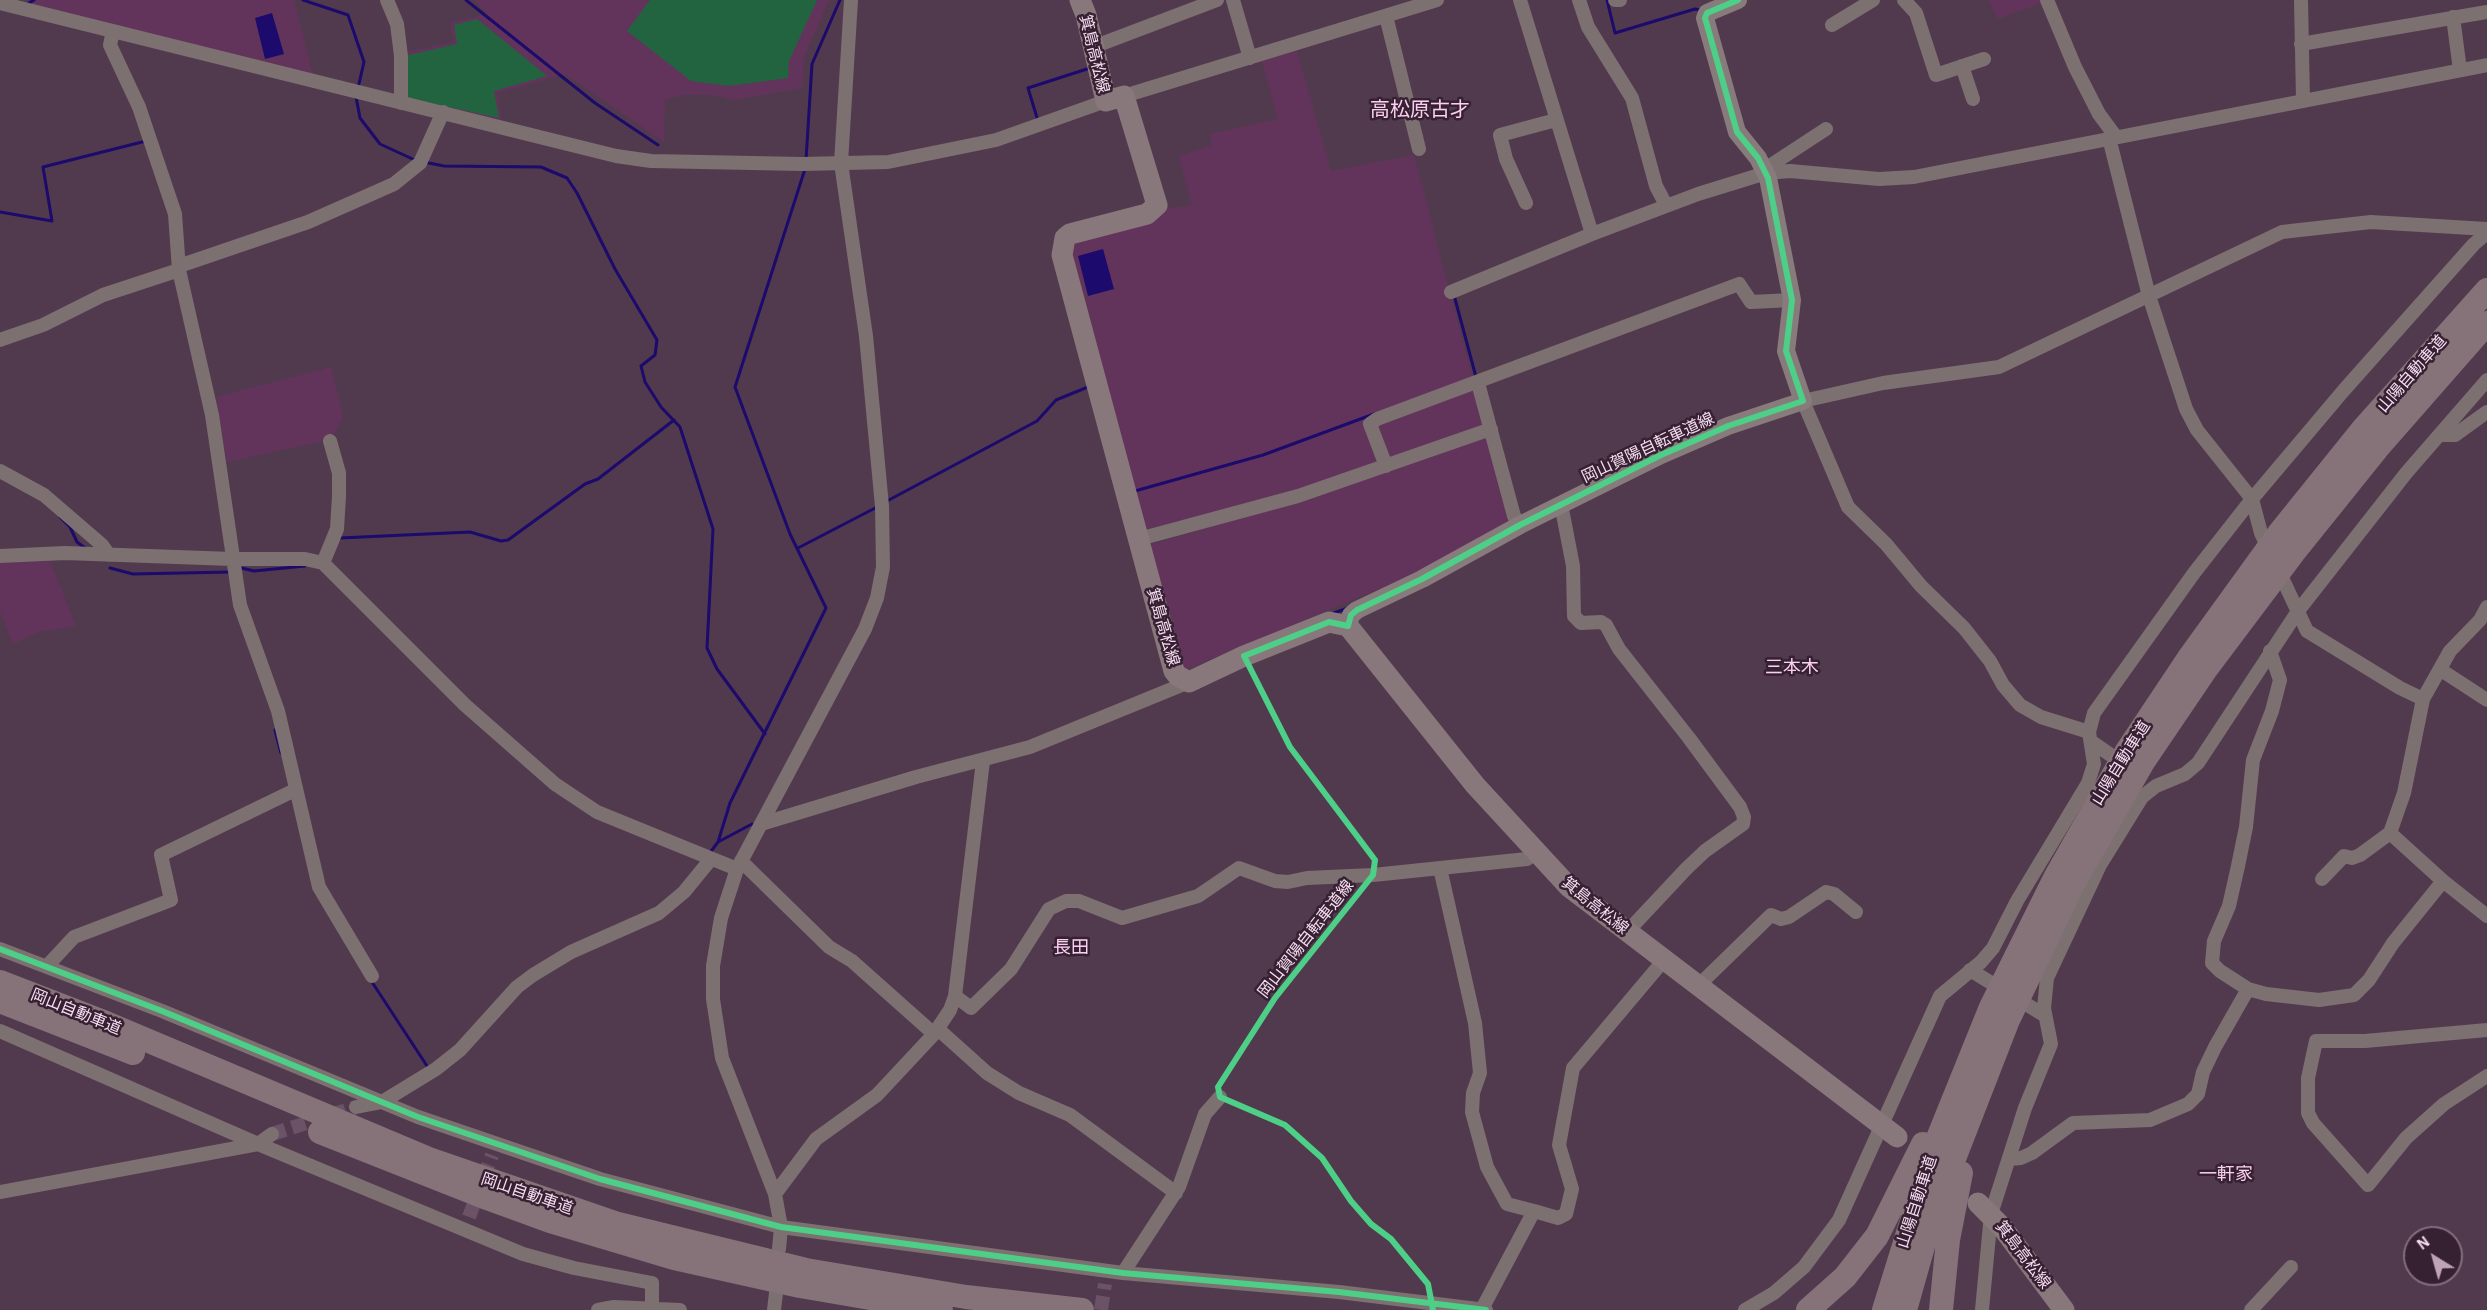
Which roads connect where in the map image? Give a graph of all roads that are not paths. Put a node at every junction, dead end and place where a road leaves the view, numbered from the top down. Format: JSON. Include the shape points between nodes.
{"nodes":[{"id":1,"x":387,"y":0,"type":"edge"},
{"id":2,"x":851,"y":0,"type":"edge"},
{"id":3,"x":1080,"y":0,"type":"edge"},
{"id":4,"x":1218,"y":0,"type":"edge"},
{"id":5,"x":1233,"y":0,"type":"edge"},
{"id":6,"x":1437,"y":0,"type":"edge"},
{"id":7,"x":1520,"y":0,"type":"edge"},
{"id":8,"x":1579,"y":0,"type":"edge"},
{"id":9,"x":1615,"y":0,"type":"edge"},
{"id":10,"x":1620,"y":0,"type":"edge"},
{"id":11,"x":1738,"y":0,"type":"edge"},
{"id":12,"x":1873,"y":0,"type":"edge"},
{"id":13,"x":1904,"y":0,"type":"edge"},
{"id":14,"x":2047,"y":0,"type":"edge"},
{"id":15,"x":2301,"y":0,"type":"edge"},
{"id":16,"x":0,"y":3,"type":"edge"},
{"id":17,"x":2487,"y":12,"type":"edge"},
{"id":18,"x":1386,"y":16,"type":"junction"},
{"id":19,"x":2453,"y":17,"type":"junction"},
{"id":20,"x":1832,"y":25,"type":"dead end"},
{"id":21,"x":113,"y":31,"type":"junction"},
{"id":22,"x":2301,"y":44,"type":"junction"},
{"id":23,"x":1093,"y":47,"type":"junction"},
{"id":24,"x":1250,"y":58,"type":"junction"},
{"id":25,"x":1984,"y":58,"type":"dead end"},
{"id":26,"x":2487,"y":65,"type":"edge"},
{"id":27,"x":1962,"y":66,"type":"junction"},
{"id":28,"x":2460,"y":70,"type":"junction"},
{"id":29,"x":1115,"y":99,"type":"junction"},
{"id":30,"x":1973,"y":99,"type":"dead end"},
{"id":31,"x":2303,"y":99,"type":"junction"},
{"id":32,"x":400,"y":103,"type":"junction"},
{"id":33,"x":443,"y":112,"type":"junction"},
{"id":34,"x":1556,"y":120,"type":"junction"},
{"id":35,"x":1826,"y":129,"type":"dead end"},
{"id":36,"x":2113,"y":138,"type":"junction"},
{"id":37,"x":1419,"y":149,"type":"dead end"},
{"id":38,"x":841,"y":163,"type":"junction"},
{"id":39,"x":1767,"y":170,"type":"junction"},
{"id":40,"x":1526,"y":202,"type":"dead end"},
{"id":41,"x":1665,"y":203,"type":"junction"},
{"id":42,"x":1591,"y":231,"type":"junction"},
{"id":43,"x":2487,"y":231,"type":"edge"},
{"id":44,"x":181,"y":266,"type":"junction"},
{"id":45,"x":2487,"y":290,"type":"edge"},
{"id":46,"x":1453,"y":292,"type":"dead end"},
{"id":47,"x":2148,"y":294,"type":"junction"},
{"id":48,"x":1792,"y":300,"type":"junction"},
{"id":49,"x":2487,"y":323,"type":"edge"},
{"id":50,"x":0,"y":340,"type":"edge"},
{"id":51,"x":2487,"y":381,"type":"edge"},
{"id":52,"x":1478,"y":383,"type":"junction"},
{"id":53,"x":1802,"y":398,"type":"junction"},
{"id":54,"x":2487,"y":411,"type":"edge"},
{"id":55,"x":1491,"y":429,"type":"junction"},
{"id":56,"x":2440,"y":435,"type":"junction"},
{"id":57,"x":330,"y":441,"type":"dead end"},
{"id":58,"x":1386,"y":466,"type":"junction"},
{"id":59,"x":0,"y":471,"type":"edge"},
{"id":60,"x":2252,"y":499,"type":"junction"},
{"id":61,"x":1561,"y":504,"type":"junction"},
{"id":62,"x":1518,"y":522,"type":"junction"},
{"id":63,"x":1139,"y":539,"type":"junction"},
{"id":64,"x":2287,"y":542,"type":"junction"},
{"id":65,"x":109,"y":555,"type":"junction"},
{"id":66,"x":0,"y":556,"type":"edge"},
{"id":67,"x":317,"y":561,"type":"junction"},
{"id":68,"x":233,"y":568,"type":"junction"},
{"id":69,"x":2487,"y":607,"type":"edge"},
{"id":70,"x":2298,"y":611,"type":"junction"},
{"id":71,"x":1348,"y":626,"type":"junction"},
{"id":72,"x":2270,"y":651,"type":"junction"},
{"id":73,"x":2441,"y":670,"type":"junction"},
{"id":74,"x":1183,"y":680,"type":"junction"},
{"id":75,"x":2423,"y":699,"type":"junction"},
{"id":76,"x":2487,"y":700,"type":"edge"},
{"id":77,"x":2090,"y":737,"type":"junction"},
{"id":78,"x":2135,"y":757,"type":"junction"},
{"id":79,"x":983,"y":761,"type":"junction"},
{"id":80,"x":2156,"y":786,"type":"junction"},
{"id":81,"x":292,"y":791,"type":"junction"},
{"id":82,"x":761,"y":824,"type":"junction"},
{"id":83,"x":2390,"y":833,"type":"junction"},
{"id":84,"x":1536,"y":852,"type":"junction"},
{"id":85,"x":708,"y":858,"type":"junction"},
{"id":86,"x":739,"y":865,"type":"junction"},
{"id":87,"x":1440,"y":868,"type":"junction"},
{"id":88,"x":2322,"y":879,"type":"dead end"},
{"id":89,"x":2443,"y":881,"type":"junction"},
{"id":90,"x":1856,"y":912,"type":"dead end"},
{"id":91,"x":2487,"y":916,"type":"edge"},
{"id":92,"x":1627,"y":932,"type":"junction"},
{"id":93,"x":0,"y":949,"type":"edge"},
{"id":94,"x":1664,"y":960,"type":"junction"},
{"id":95,"x":48,"y":965,"type":"junction"},
{"id":96,"x":1970,"y":970,"type":"junction"},
{"id":97,"x":372,"y":976,"type":"dead end"},
{"id":98,"x":0,"y":982,"type":"edge"},
{"id":99,"x":1699,"y":985,"type":"junction"},
{"id":100,"x":2248,"y":989,"type":"junction"},
{"id":101,"x":955,"y":996,"type":"junction"},
{"id":102,"x":0,"y":1001,"type":"edge"},
{"id":103,"x":2044,"y":1015,"type":"junction"},
{"id":104,"x":2004,"y":1017,"type":"junction"},
{"id":105,"x":2487,"y":1030,"type":"edge"},
{"id":106,"x":0,"y":1031,"type":"edge"},
{"id":107,"x":936,"y":1031,"type":"junction"},
{"id":108,"x":2487,"y":1076,"type":"edge"},
{"id":109,"x":1220,"y":1097,"type":"dead end"},
{"id":110,"x":382,"y":1102,"type":"junction"},
{"id":111,"x":356,"y":1107,"type":"tunnel mouth"},
{"id":112,"x":1890,"y":1131,"type":"junction"},
{"id":113,"x":272,"y":1134,"type":"tunnel mouth"},
{"id":114,"x":258,"y":1144,"type":"junction"},
{"id":115,"x":2009,"y":1159,"type":"junction"},
{"id":116,"x":0,"y":1192,"type":"edge"},
{"id":117,"x":1176,"y":1193,"type":"junction"},
{"id":118,"x":775,"y":1194,"type":"junction"},
{"id":119,"x":1985,"y":1209,"type":"junction"},
{"id":120,"x":1534,"y":1211,"type":"junction"},
{"id":121,"x":469,"y":1217,"type":"tunnel mouth"},
{"id":122,"x":781,"y":1227,"type":"junction"},
{"id":123,"x":464,"y":1230,"type":"junction"},
{"id":124,"x":779,"y":1249,"type":"dead end"},
{"id":125,"x":2291,"y":1267,"type":"dead end"},
{"id":126,"x":1123,"y":1273,"type":"junction"},
{"id":127,"x":776,"y":1293,"type":"dead end"},
{"id":128,"x":652,"y":1308,"type":"junction"},
{"id":129,"x":598,"y":1310,"type":"edge"},
{"id":130,"x":680,"y":1310,"type":"edge"},
{"id":131,"x":774,"y":1310,"type":"edge"},
{"id":132,"x":941,"y":1310,"type":"edge"},
{"id":133,"x":1082,"y":1310,"type":"edge"},
{"id":134,"x":1484,"y":1310,"type":"edge"},
{"id":135,"x":1745,"y":1310,"type":"edge"},
{"id":136,"x":1808,"y":1310,"type":"edge"},
{"id":137,"x":1884,"y":1310,"type":"edge"},
{"id":138,"x":1905,"y":1310,"type":"edge"},
{"id":139,"x":1941,"y":1310,"type":"edge"},
{"id":140,"x":1982,"y":1310,"type":"edge"},
{"id":141,"x":2064,"y":1310,"type":"edge"},
{"id":142,"x":2251,"y":1310,"type":"edge"}],
"edges":[{"from":1,"to":32,"type":"street","via":[[397,24]]},
{"from":2,"to":38,"type":"street"},
{"from":3,"to":23,"type":"main road","name":"箕島高松線"},
{"from":4,"to":23,"type":"street"},
{"from":5,"to":24,"type":"street"},
{"from":6,"to":18,"type":"street"},
{"from":7,"to":34,"type":"street"},
{"from":8,"to":41,"type":"street","via":[[1588,27],[1632,98],[1656,186]]},
{"from":9,"to":10,"type":"street"},
{"from":11,"to":39,"type":"main road","via":[[1707,13],[1706,18],[1737,132]]},
{"from":12,"to":20,"type":"street"},
{"from":13,"to":27,"type":"street","via":[[1916,13],[1936,75]]},
{"from":14,"to":36,"type":"street","via":[[2079,75]]},
{"from":15,"to":22,"type":"street"},
{"from":16,"to":21,"type":"street"},
{"from":17,"to":19,"type":"street"},
{"from":18,"to":24,"type":"street"},
{"from":18,"to":37,"type":"street"},
{"from":19,"to":22,"type":"street"},
{"from":19,"to":28,"type":"street"},
{"from":21,"to":32,"type":"street"},
{"from":21,"to":44,"type":"street","via":[[110,45],[151,140],[175,214]]},
{"from":22,"to":31,"type":"street"},
{"from":23,"to":29,"type":"main road","name":"箕島高松線"},
{"from":24,"to":29,"type":"street"},
{"from":25,"to":27,"type":"street"},
{"from":26,"to":28,"type":"street"},
{"from":27,"to":30,"type":"street"},
{"from":28,"to":31,"type":"street"},
{"from":29,"to":38,"type":"street","via":[[996,140],[939,154],[888,162]]},
{"from":29,"to":63,"type":"main road","name":"箕島高松線","via":[[1157,205],[1147,214],[1070,234],[1065,238],[1062,255]]},
{"from":31,"to":36,"type":"street"},
{"from":32,"to":33,"type":"street"},
{"from":33,"to":38,"type":"street","via":[[616,156],[651,161]]},
{"from":33,"to":44,"type":"street","via":[[421,162],[404,178],[308,222]]},
{"from":34,"to":40,"type":"street","via":[[1500,135],[1506,159]]},
{"from":34,"to":42,"type":"street"},
{"from":35,"to":39,"type":"street"},
{"from":36,"to":39,"type":"street","via":[[1914,177],[1879,179]]},
{"from":36,"to":47,"type":"street"},
{"from":38,"to":82,"type":"street","via":[[857,261],[882,505],[883,567],[874,608]]},
{"from":39,"to":41,"type":"street"},
{"from":39,"to":48,"type":"main road"},
{"from":41,"to":42,"type":"street"},
{"from":42,"to":46,"type":"street"},
{"from":43,"to":47,"type":"street","via":[[2371,222],[2283,232]]},
{"from":43,"to":60,"type":"street"},
{"from":44,"to":50,"type":"street"},
{"from":44,"to":68,"type":"street","via":[[216,438]]},
{"from":45,"to":64,"type":"highway","name":"山陽自動車道","via":[[2363,429]]},
{"from":47,"to":53,"type":"street","via":[[1999,367]]},
{"from":47,"to":60,"type":"street","via":[[2186,409]]},
{"from":48,"to":52,"type":"street","via":[[1751,302],[1739,284]]},
{"from":48,"to":53,"type":"main road","via":[[1786,351]]},
{"from":49,"to":64,"type":"highway","name":"山陽自動車道","via":[[2380,445]]},
{"from":51,"to":56,"type":"street"},
{"from":52,"to":55,"type":"street"},
{"from":52,"to":58,"type":"street","via":[[1370,424]]},
{"from":53,"to":61,"type":"main road","name":"岡山賀陽自転車道線","via":[[1694,439]]},
{"from":53,"to":77,"type":"street","via":[[1848,507],[1964,628],[2020,705]]},
{"from":54,"to":56,"type":"street","via":[[2455,435]]},
{"from":55,"to":58,"type":"street"},
{"from":55,"to":62,"type":"street"},
{"from":56,"to":70,"type":"street"},
{"from":57,"to":67,"type":"street","via":[[339,473],[337,529]]},
{"from":58,"to":63,"type":"street","via":[[1298,496]]},
{"from":59,"to":65,"type":"street","via":[[44,495]]},
{"from":60,"to":70,"type":"street","via":[[2261,533]]},
{"from":60,"to":77,"type":"street","via":[[2094,713]]},
{"from":61,"to":62,"type":"main road","name":"岡山賀陽自転車道線"},
{"from":61,"to":92,"type":"street","via":[[1573,566],[1574,616],[1581,623],[1606,625],[1619,649],[1689,738],[1744,817],[1743,824],[1692,863]]},
{"from":62,"to":71,"type":"main road","name":"岡山賀陽自転車道線","via":[[1422,579],[1357,610]]},
{"from":63,"to":74,"type":"main road","name":"箕島高松線"},
{"from":64,"to":78,"type":"highway","name":"山陽自動車道"},
{"from":65,"to":66,"type":"street"},
{"from":65,"to":68,"type":"street"},
{"from":67,"to":68,"type":"street"},
{"from":67,"to":85,"type":"street","via":[[456,697],[555,784],[597,812]]},
{"from":68,"to":81,"type":"street","via":[[240,604],[281,726]]},
{"from":69,"to":73,"type":"street","via":[[2480,620],[2450,651]]},
{"from":70,"to":72,"type":"street"},
{"from":70,"to":75,"type":"street","via":[[2307,631]]},
{"from":71,"to":74,"type":"main road","name":"箕島高松線","via":[[1329,622]]},
{"from":71,"to":84,"type":"main road","name":"箕島高松線","via":[[1475,785]]},
{"from":72,"to":80,"type":"street","via":[[2198,763],[2185,774]]},
{"from":72,"to":100,"type":"street","via":[[2280,680],[2253,760],[2246,827],[2229,906],[2214,941],[2212,963]]},
{"from":73,"to":75,"type":"street"},
{"from":73,"to":76,"type":"street"},
{"from":74,"to":79,"type":"street","via":[[1030,747]]},
{"from":75,"to":83,"type":"street","via":[[2404,793]]},
{"from":77,"to":80,"type":"street"},
{"from":77,"to":96,"type":"street","via":[[2094,764],[2084,791],[1993,948]]},
{"from":78,"to":104,"type":"highway","name":"山陽自動車道","via":[[2089,855]]},
{"from":78,"to":104,"type":"highway","name":"山陽自動車道","via":[[2055,878]]},
{"from":79,"to":82,"type":"street"},
{"from":79,"to":101,"type":"street"},
{"from":80,"to":103,"type":"street","via":[[2137,804],[2079,904],[2047,978]]},
{"from":81,"to":95,"type":"street","via":[[161,855],[171,900],[74,937]]},
{"from":81,"to":97,"type":"street","via":[[321,891]]},
{"from":82,"to":86,"type":"street"},
{"from":83,"to":88,"type":"street","via":[[2360,855],[2344,856]]},
{"from":83,"to":89,"type":"street"},
{"from":84,"to":87,"type":"street","via":[[1527,859]]},
{"from":84,"to":92,"type":"main road","name":"箕島高松線","via":[[1569,887]]},
{"from":85,"to":86,"type":"street"},
{"from":85,"to":110,"type":"street","via":[[684,892],[659,913],[571,951],[533,975],[450,1059]]},
{"from":86,"to":107,"type":"street","via":[[829,947],[852,961]]},
{"from":86,"to":118,"type":"street","via":[[715,945],[714,1009],[728,1077]]},
{"from":87,"to":101,"type":"street","via":[[1288,882],[1239,868],[1198,896],[1122,918],[1079,901],[1066,900],[1049,909],[1011,969],[971,1008]]},
{"from":87,"to":120,"type":"street","via":[[1475,1023],[1480,1073],[1472,1112],[1487,1167],[1507,1204]]},
{"from":89,"to":91,"type":"street"},
{"from":89,"to":100,"type":"street","via":[[2354,995],[2297,999]]},
{"from":90,"to":99,"type":"street","via":[[1826,892],[1785,918],[1771,915]]},
{"from":92,"to":94,"type":"main road","name":"箕島高松線"},
{"from":93,"to":95,"type":"street"},
{"from":94,"to":99,"type":"main road","name":"箕島高松線"},
{"from":94,"to":120,"type":"street","via":[[1573,1068],[1559,1145],[1572,1189],[1566,1214],[1558,1218]]},
{"from":95,"to":110,"type":"street"},
{"from":96,"to":103,"type":"street"},
{"from":96,"to":112,"type":"street","via":[[1940,996]]},
{"from":98,"to":133,"type":"highway","name":"岡山自動車道","via":[[429,1159],[618,1224],[806,1270],[966,1297]]},
{"from":99,"to":112,"type":"main road","name":"箕島高松線"},
{"from":100,"to":115,"type":"street","via":[[2203,1072],[2198,1094],[2188,1104],[2157,1119],[2073,1123],[2032,1153]]},
{"from":101,"to":107,"type":"street"},
{"from":102,"to":132,"type":"highway","name":"岡山自動車道","via":[[425,1175],[550,1221],[737,1273]]},
{"from":103,"to":115,"type":"street","via":[[2051,1044]]},
{"from":104,"to":136,"type":"highway","via":[[1877,1236],[1845,1277]]},
{"from":104,"to":137,"type":"highway","name":"山陽自動車道","via":[[1936,1143]]},
{"from":104,"to":138,"type":"highway","name":"山陽自動車道","via":[[1935,1208]]},
{"from":104,"to":139,"type":"highway","via":[[1959,1181]]},
{"from":105,"to":108,"type":"street","via":[[2365,1041],[2316,1041],[2308,1078],[2308,1113],[2368,1185],[2406,1138],[2444,1104]]},
{"from":106,"to":114,"type":"street"},
{"from":107,"to":117,"type":"street","via":[[987,1073],[1019,1093],[1070,1115]]},
{"from":107,"to":118,"type":"street","via":[[869,1102],[816,1139]]},
{"from":109,"to":117,"type":"street","via":[[1205,1114]]},
{"from":110,"to":111,"type":"street"},
{"from":110,"to":122,"type":"street","via":[[494,1149]]},
{"from":112,"to":135,"type":"street","via":[[1817,1253],[1790,1280]]},
{"from":113,"to":114,"type":"street"},
{"from":114,"to":116,"type":"street"},
{"from":114,"to":123,"type":"street"},
{"from":115,"to":119,"type":"street"},
{"from":117,"to":126,"type":"street"},
{"from":118,"to":122,"type":"street"},
{"from":119,"to":140,"type":"street"},
{"from":119,"to":141,"type":"main road","name":"箕島高松線"},
{"from":120,"to":134,"type":"street"},
{"from":121,"to":123,"type":"street"},
{"from":122,"to":124,"type":"street"},
{"from":122,"to":126,"type":"street","via":[[1106,1278]]},
{"from":123,"to":128,"type":"street","via":[[522,1254],[652,1282]]},
{"from":125,"to":142,"type":"street"},
{"from":126,"to":134,"type":"street","via":[[1339,1292]]},
{"from":127,"to":131,"type":"street"},
{"from":128,"to":129,"type":"street"},
{"from":128,"to":130,"type":"street"}]}
